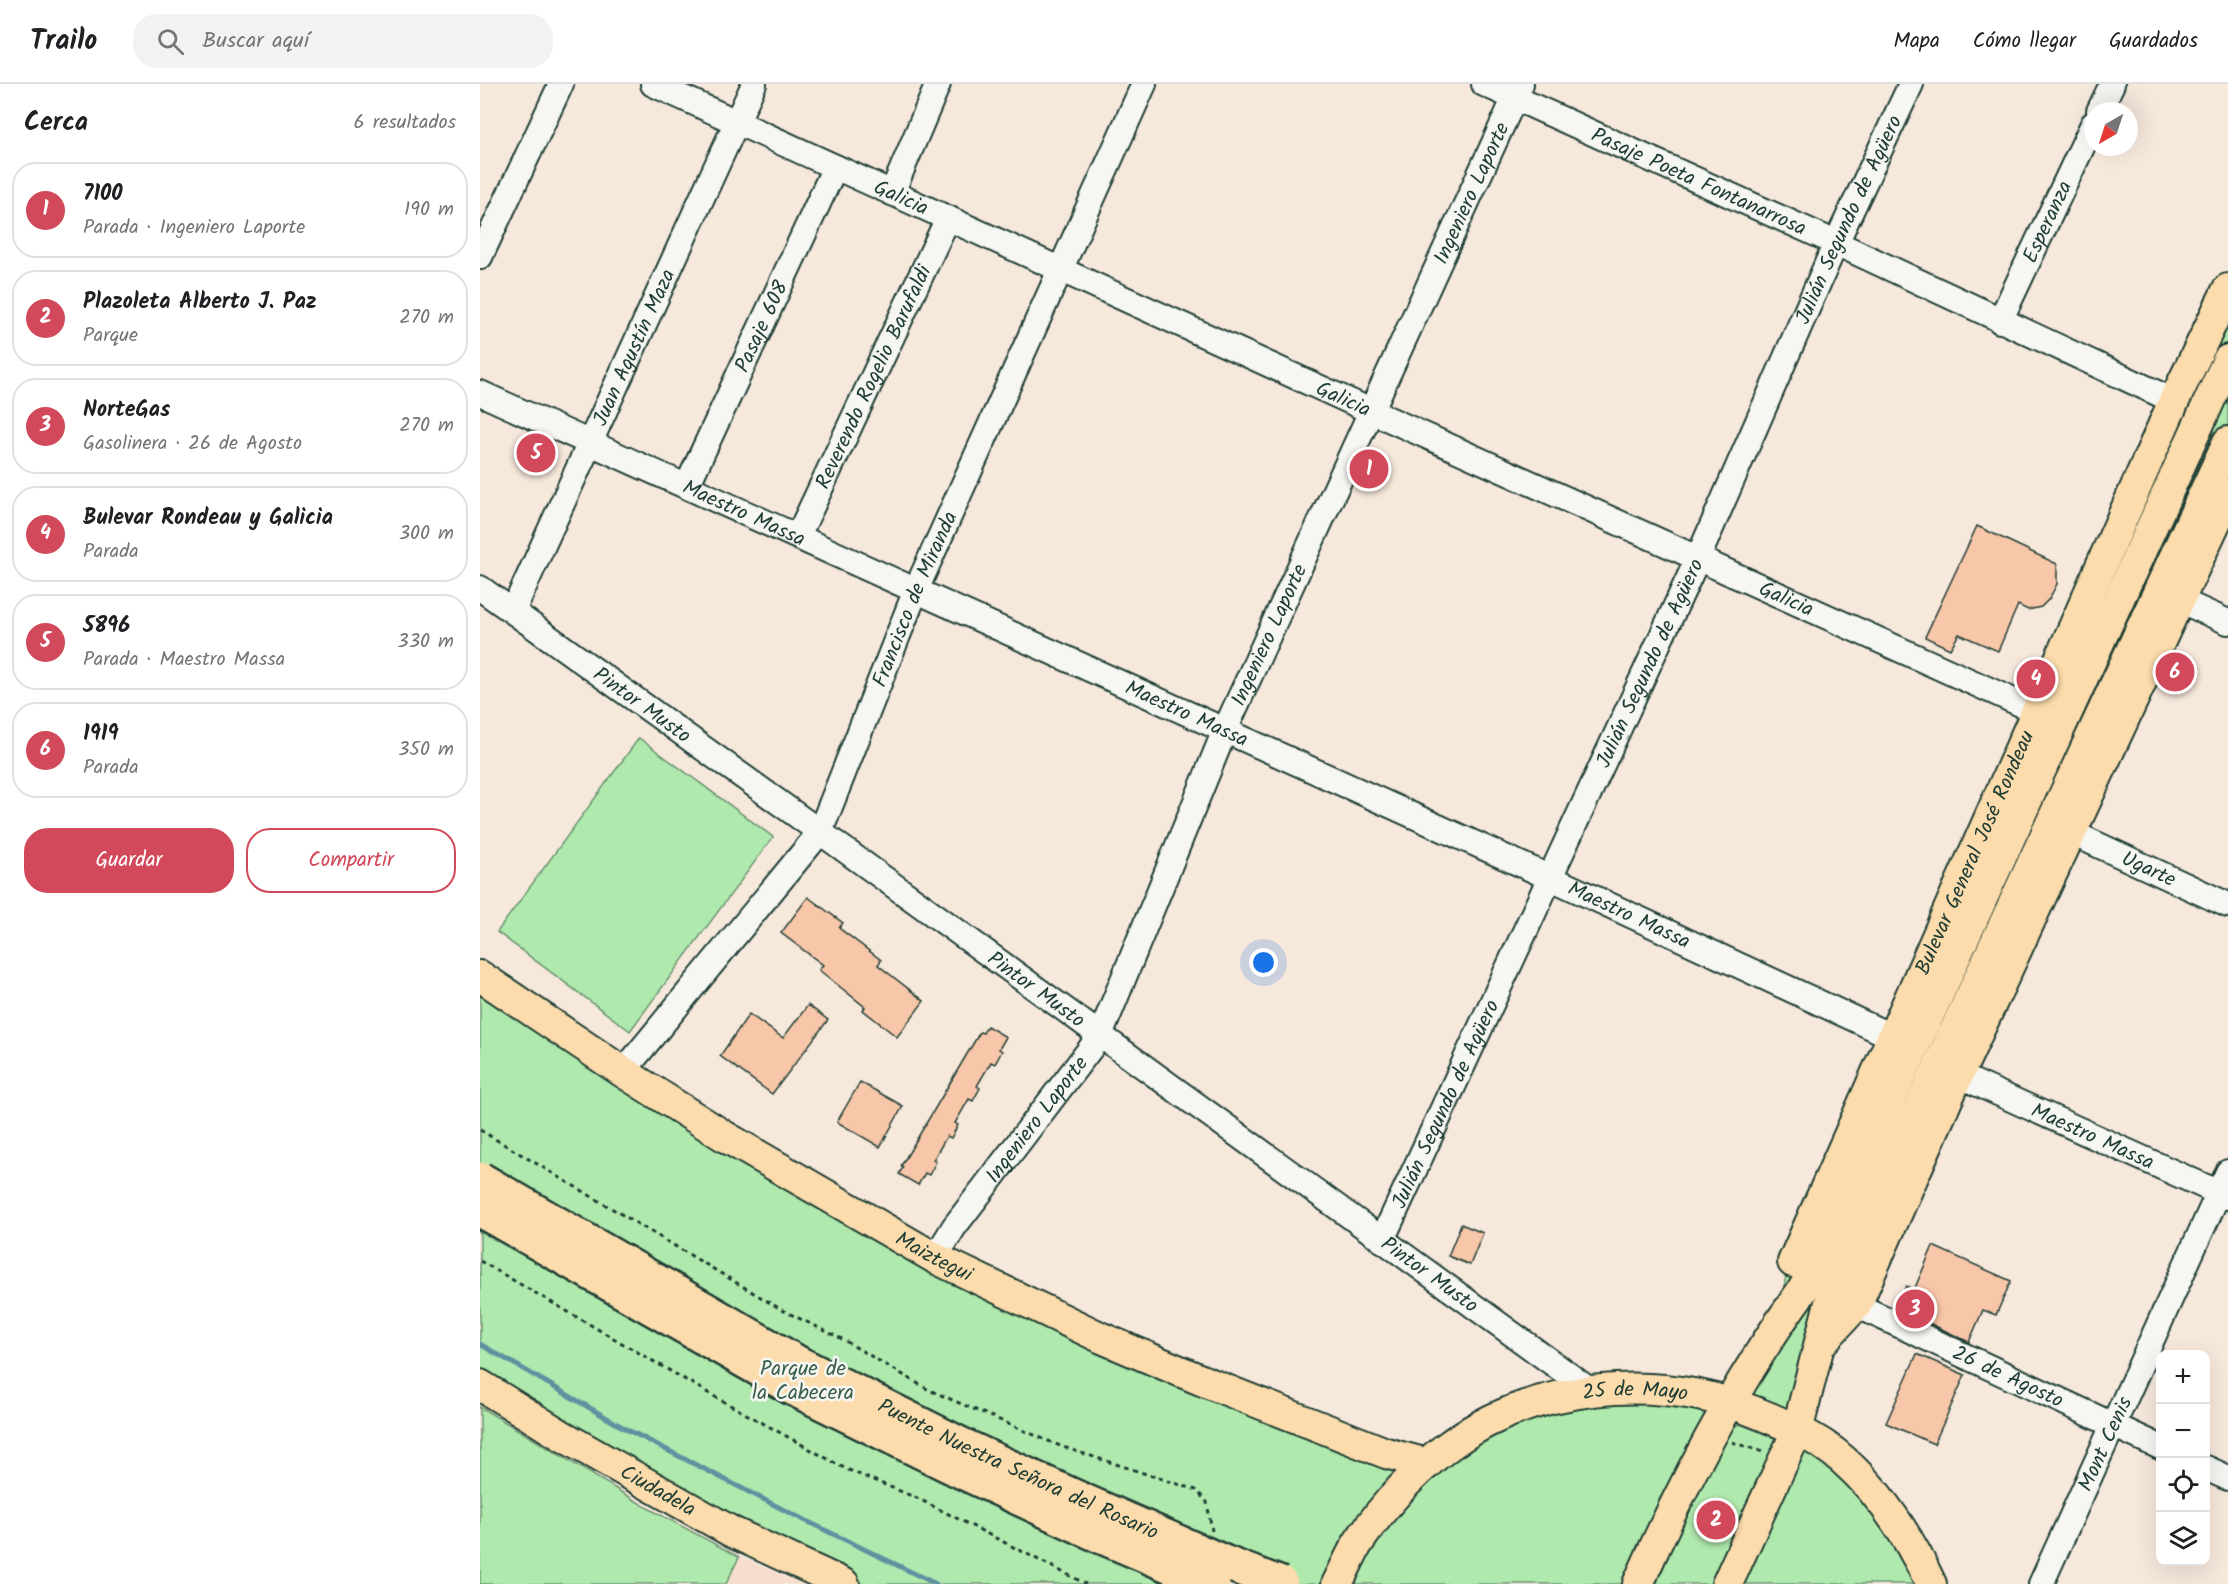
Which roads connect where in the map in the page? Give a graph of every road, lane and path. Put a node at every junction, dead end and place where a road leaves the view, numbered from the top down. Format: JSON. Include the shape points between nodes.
{"nodes":[{"id":1,"x":561,"y":84,"type":"edge"},
{"id":2,"x":653,"y":84,"type":"edge"},
{"id":3,"x":754,"y":84,"type":"edge"},
{"id":4,"x":938,"y":84,"type":"edge"},
{"id":5,"x":1144,"y":84,"type":"edge"},
{"id":6,"x":1484,"y":84,"type":"edge"},
{"id":7,"x":1911,"y":84,"type":"edge"},
{"id":8,"x":2112,"y":84,"type":"edge"},
{"id":9,"x":1517,"y":91,"type":"edge"},
{"id":10,"x":2103,"y":102,"type":"edge"},
{"id":11,"x":737,"y":122,"type":"junction"},
{"id":12,"x":2084,"y":143,"type":"edge"},
{"id":13,"x":835,"y":167,"type":"junction"},
{"id":14,"x":892,"y":192,"type":"junction"},
{"id":15,"x":948,"y":218,"type":"junction"},
{"id":16,"x":1836,"y":243,"type":"junction"},
{"id":17,"x":480,"y":257,"type":"edge"},
{"id":18,"x":1060,"y":270,"type":"junction"},
{"id":19,"x":2228,"y":289,"type":"edge"},
{"id":20,"x":2000,"y":321,"type":"junction"},
{"id":21,"x":2228,"y":360,"type":"edge"},
{"id":22,"x":480,"y":393,"type":"edge"},
{"id":23,"x":2174,"y":401,"type":"junction"},
{"id":24,"x":1371,"y":411,"type":"junction"},
{"id":25,"x":590,"y":442,"type":"junction"},
{"id":26,"x":2224,"y":453,"type":"edge"},
{"id":27,"x":687,"y":486,"type":"junction"},
{"id":28,"x":2228,"y":495,"type":"edge"},
{"id":29,"x":798,"y":536,"type":"junction"},
{"id":30,"x":1698,"y":558,"type":"junction"},
{"id":31,"x":480,"y":588,"type":"edge"},
{"id":32,"x":916,"y":590,"type":"junction"},
{"id":33,"x":2179,"y":600,"type":"junction"},
{"id":34,"x":513,"y":611,"type":"junction"},
{"id":35,"x":2228,"y":622,"type":"edge"},
{"id":36,"x":2036,"y":711,"type":"junction"},
{"id":37,"x":1225,"y":730,"type":"junction"},
{"id":38,"x":820,"y":832,"type":"junction"},
{"id":39,"x":2070,"y":832,"type":"junction"},
{"id":40,"x":1551,"y":878,"type":"junction"},
{"id":41,"x":2228,"y":905,"type":"edge"},
{"id":42,"x":480,"y":976,"type":"edge"},
{"id":43,"x":1100,"y":1036,"type":"junction"},
{"id":44,"x":1893,"y":1037,"type":"junction"},
{"id":45,"x":623,"y":1072,"type":"junction"},
{"id":46,"x":1958,"y":1075,"type":"junction"},
{"id":47,"x":480,"y":1130,"type":"edge"},
{"id":48,"x":480,"y":1179,"type":"edge"},
{"id":49,"x":2225,"y":1187,"type":"edge"},
{"id":50,"x":480,"y":1210,"type":"edge"},
{"id":51,"x":1382,"y":1240,"type":"junction"},
{"id":52,"x":935,"y":1258,"type":"junction"},
{"id":53,"x":480,"y":1261,"type":"edge"},
{"id":54,"x":1856,"y":1305,"type":"junction"},
{"id":55,"x":1781,"y":1320,"type":"junction"},
{"id":56,"x":1820,"y":1345,"type":"junction"},
{"id":57,"x":480,"y":1385,"type":"edge"},
{"id":58,"x":1591,"y":1391,"type":"junction"},
{"id":59,"x":1729,"y":1401,"type":"junction"},
{"id":60,"x":2113,"y":1425,"type":"junction"},
{"id":61,"x":1797,"y":1431,"type":"junction"},
{"id":62,"x":1732,"y":1442,"type":"dead end"},
{"id":63,"x":2156,"y":1445,"type":"edge"},
{"id":64,"x":1765,"y":1453,"type":"dead end"},
{"id":65,"x":1426,"y":1464,"type":"junction"},
{"id":66,"x":2210,"y":1470,"type":"edge"},
{"id":67,"x":2228,"y":1478,"type":"edge"},
{"id":68,"x":1212,"y":1533,"type":"dead end"},
{"id":69,"x":844,"y":1584,"type":"edge"},
{"id":70,"x":1086,"y":1584,"type":"edge"},
{"id":71,"x":1213,"y":1584,"type":"edge"},
{"id":72,"x":1281,"y":1584,"type":"edge"},
{"id":73,"x":1338,"y":1584,"type":"edge"},
{"id":74,"x":1638,"y":1584,"type":"edge"},
{"id":75,"x":1727,"y":1584,"type":"edge"},
{"id":76,"x":1931,"y":1584,"type":"edge"},
{"id":77,"x":2041,"y":1584,"type":"edge"}],
"edges":[{"from":1,"to":17,"type":"street"},
{"from":2,"to":11,"type":"street","name":"Galicia"},
{"from":3,"to":11,"type":"street","name":"Juan Agustín Maza"},
{"from":4,"to":14,"type":"street"},
{"from":5,"to":18,"type":"street","name":"Francisco de Miranda"},
{"from":6,"to":9,"type":"street","name":"Pasaje Poeta Fontanarrosa"},
{"from":7,"to":16,"type":"street","name":"Julián Segundo de Agüero"},
{"from":8,"to":10,"type":"street"},
{"from":9,"to":16,"type":"street","name":"Pasaje Poeta Fontanarrosa"},
{"from":9,"to":24,"type":"street","name":"Ingeniero Laporte"},
{"from":11,"to":13,"type":"street","name":"Galicia"},
{"from":11,"to":25,"type":"street","name":"Juan Agustín Maza"},
{"from":12,"to":20,"type":"street","name":"Esperanza"},
{"from":13,"to":14,"type":"street","name":"Galicia"},
{"from":13,"to":27,"type":"street","name":"Pasaje 608"},
{"from":14,"to":15,"type":"street","name":"Galicia"},
{"from":15,"to":18,"type":"street","name":"Galicia"},
{"from":15,"to":29,"type":"street","name":"Reverendo Rogelio Barufaldi"},
{"from":16,"to":20,"type":"street","name":"Pasaje Poeta Fontanarrosa"},
{"from":16,"to":30,"type":"street","name":"Julián Segundo de Agüero"},
{"from":18,"to":24,"type":"street","name":"Galicia"},
{"from":18,"to":32,"type":"street","name":"Francisco de Miranda"},
{"from":19,"to":23,"type":"main road","name":"Bulevar General José Rondeau"},
{"from":20,"to":23,"type":"street","name":"Pasaje Poeta Fontanarrosa"},
{"from":21,"to":55,"type":"main road","name":"Bulevar General José Rondeau","via":[[1804,1288]]},
{"from":22,"to":25,"type":"street","name":"Maestro Massa"},
{"from":23,"to":36,"type":"main road","name":"Bulevar General José Rondeau"},
{"from":24,"to":30,"type":"street","name":"Galicia"},
{"from":24,"to":37,"type":"street","name":"Ingeniero Laporte"},
{"from":25,"to":27,"type":"street","name":"Maestro Massa"},
{"from":25,"to":34,"type":"street","name":"Juan Agustín Maza"},
{"from":26,"to":56,"type":"main road","via":[[1832,1295]]},
{"from":27,"to":29,"type":"street","name":"Maestro Massa"},
{"from":28,"to":33,"type":"main road"},
{"from":29,"to":32,"type":"street","name":"Maestro Massa"},
{"from":30,"to":36,"type":"street","name":"Galicia"},
{"from":30,"to":40,"type":"street","name":"Julián Segundo de Agüero"},
{"from":31,"to":34,"type":"street","name":"Pintor Musto"},
{"from":32,"to":37,"type":"street","name":"Maestro Massa"},
{"from":32,"to":38,"type":"street","name":"Francisco de Miranda"},
{"from":33,"to":35,"type":"street"},
{"from":33,"to":39,"type":"main road"},
{"from":34,"to":38,"type":"street","name":"Pintor Musto"},
{"from":36,"to":44,"type":"main road","name":"Bulevar General José Rondeau"},
{"from":37,"to":40,"type":"street","name":"Maestro Massa"},
{"from":37,"to":43,"type":"street","name":"Ingeniero Laporte"},
{"from":38,"to":43,"type":"street","name":"Pintor Musto"},
{"from":38,"to":45,"type":"street","name":"Francisco de Miranda"},
{"from":39,"to":41,"type":"street","name":"Ugarte"},
{"from":39,"to":46,"type":"main road"},
{"from":40,"to":44,"type":"street","name":"Maestro Massa"},
{"from":40,"to":51,"type":"street","name":"Julián Segundo de Agüero"},
{"from":42,"to":45,"type":"main road","name":"Maiztegui"},
{"from":43,"to":51,"type":"street","name":"Pintor Musto"},
{"from":43,"to":52,"type":"street","name":"Ingeniero Laporte","via":[[954,1227]]},
{"from":44,"to":55,"type":"main road","name":"Bulevar General José Rondeau","via":[[1785,1280]]},
{"from":45,"to":52,"type":"main road","name":"Maiztegui","via":[[724,1136]]},
{"from":46,"to":49,"type":"street","name":"Maestro Massa"},
{"from":46,"to":54,"type":"main road"},
{"from":47,"to":68,"type":"path","via":[[784,1311],[929,1389],[1060,1446],[1196,1490],[1207,1502]]},
{"from":48,"to":72,"type":"highway","name":"Puente Nuestra Señora del Rosario","bridge":true,"via":[[819,1373],[1082,1500]]},
{"from":49,"to":60,"type":"street","name":"Mont Cenis"},
{"from":50,"to":71,"type":"highway","name":"Puente Nuestra Señora del Rosario","bridge":true,"via":[[792,1388],[996,1488]]},
{"from":51,"to":58,"type":"street","name":"Pintor Musto"},
{"from":52,"to":65,"type":"main road","name":"Maiztegui","via":[[1102,1338],[1201,1380],[1386,1453]]},
{"from":53,"to":70,"type":"path","via":[[846,1469],[917,1498]]},
{"from":54,"to":56,"type":"main road"},
{"from":54,"to":60,"type":"street","name":"26 de Agosto"},
{"from":55,"to":59,"type":"main road","name":"Bulevar General José Rondeau"},
{"from":56,"to":61,"type":"main road"},
{"from":57,"to":69,"type":"main road","name":"Ciudadela","via":[[732,1532]]},
{"from":58,"to":59,"type":"main road","name":"25 de Mayo","via":[[1639,1388]]},
{"from":58,"to":65,"type":"main road","name":"25 de Mayo","via":[[1546,1400],[1495,1419]]},
{"from":59,"to":61,"type":"main road","name":"25 de Mayo"},
{"from":59,"to":74,"type":"main road","name":"Bulevar General José Rondeau"},
{"from":60,"to":63,"type":"street","name":"26 de Agosto"},
{"from":60,"to":77,"type":"street","name":"Mont Cenis"},
{"from":61,"to":75,"type":"main road"},
{"from":61,"to":76,"type":"main road","name":"25 de Mayo","via":[[1843,1459],[1880,1497],[1914,1549]]},
{"from":62,"to":64,"type":"path"},
{"from":65,"to":73,"type":"main road","name":"25 de Mayo","via":[[1381,1511],[1359,1542]]},
{"from":66,"to":67,"type":"street"}]}
